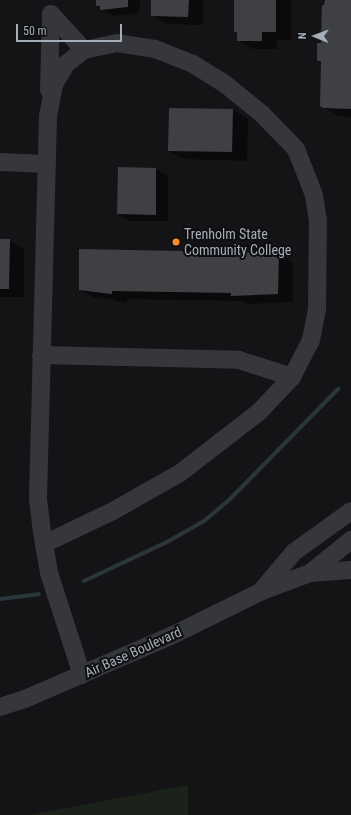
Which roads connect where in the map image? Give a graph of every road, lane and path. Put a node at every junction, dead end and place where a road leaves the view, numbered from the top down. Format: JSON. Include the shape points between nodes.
{"nodes":[{"id":1,"x":84,"y":50,"type":"junction"},
{"id":2,"x":48,"y":116,"type":"junction"},
{"id":3,"x":0,"y":162,"type":"edge"},
{"id":4,"x":47,"y":164,"type":"junction"},
{"id":5,"x":41,"y":355,"type":"junction"},
{"id":6,"x":292,"y":377,"type":"junction"},
{"id":7,"x":351,"y":511,"type":"edge"},
{"id":8,"x":351,"y":540,"type":"edge"},
{"id":9,"x":44,"y":544,"type":"junction"},
{"id":10,"x":351,"y":570,"type":"edge"},
{"id":11,"x":310,"y":573,"type":"junction"},
{"id":12,"x":262,"y":591,"type":"junction"},
{"id":13,"x":82,"y":675,"type":"junction"},
{"id":14,"x":0,"y":707,"type":"edge"}],
"edges":[{"from":1,"to":2,"type":"street","via":[[66,64],[54,85]]},
{"from":1,"to":2,"type":"street","via":[[51,14]]},
{"from":1,"to":6,"type":"street","via":[[117,43],[155,49],[193,64],[225,84],[262,114],[296,149],[314,195],[318,221],[317,310],[311,340]]},
{"from":2,"to":4,"type":"street"},
{"from":3,"to":4,"type":"street"},
{"from":4,"to":5,"type":"street"},
{"from":5,"to":6,"type":"street","via":[[239,360]]},
{"from":5,"to":9,"type":"street","via":[[38,499]]},
{"from":6,"to":9,"type":"street","via":[[259,412],[180,473],[113,511]]},
{"from":7,"to":12,"type":"street","name":"Air Base Boulevard","via":[[294,552]]},
{"from":8,"to":11,"type":"street","name":"Air Base Boulevard"},
{"from":9,"to":13,"type":"street","via":[[49,573]]},
{"from":10,"to":11,"type":"street"},
{"from":11,"to":12,"type":"street","name":"Air Base Boulevard"},
{"from":12,"to":13,"type":"street","name":"Air Base Boulevard","via":[[173,635]]},
{"from":13,"to":14,"type":"street","name":"Air Base Boulevard"}]}
